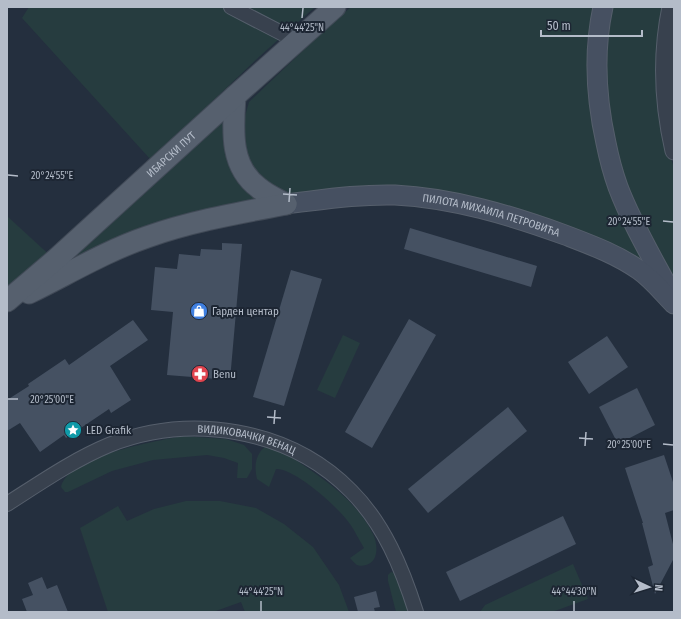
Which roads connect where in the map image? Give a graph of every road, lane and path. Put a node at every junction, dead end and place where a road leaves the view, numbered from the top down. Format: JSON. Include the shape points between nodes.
{"nodes":[{"id":1,"x":231,"y":7,"type":"edge"},
{"id":2,"x":335,"y":7,"type":"edge"},
{"id":3,"x":603,"y":7,"type":"edge"},
{"id":4,"x":671,"y":7,"type":"edge"},
{"id":5,"x":297,"y":41,"type":"junction"},
{"id":6,"x":235,"y":96,"type":"junction"},
{"id":7,"x":674,"y":151,"type":"edge"},
{"id":8,"x":286,"y":204,"type":"junction"},
{"id":9,"x":674,"y":298,"type":"edge"},
{"id":10,"x":7,"y":302,"type":"edge"},
{"id":11,"x":674,"y":304,"type":"edge"},
{"id":12,"x":7,"y":504,"type":"edge"},
{"id":13,"x":416,"y":612,"type":"edge"}],
"edges":[{"from":1,"to":5,"type":"street"},
{"from":2,"to":5,"type":"main road","name":"ИБАРСКИ ПУТ"},
{"from":3,"to":9,"type":"main road","via":[[597,52],[597,88],[600,118],[610,163],[635,226]]},
{"from":4,"to":7,"type":"street","via":[[664,63],[665,97]]},
{"from":5,"to":6,"type":"main road","name":"ИБАРСКИ ПУТ"},
{"from":6,"to":8,"type":"main road","via":[[234,140],[242,168],[258,188]]},
{"from":6,"to":10,"type":"main road","name":"ИБАРСКИ ПУТ"},
{"from":8,"to":10,"type":"main road","via":[[179,226],[146,237]]},
{"from":8,"to":11,"type":"main road","name":"ПИЛОТА МИХАИЛА ПЕТРОВИЋА","via":[[392,195],[422,197],[480,208],[603,249],[641,272]]},
{"from":12,"to":13,"type":"street","name":"ВИДИКОВАЧКИ ВЕНАЦ","via":[[87,456],[134,437],[182,429],[221,430],[253,435],[292,449],[322,467],[352,492],[383,534],[396,557]]}]}
